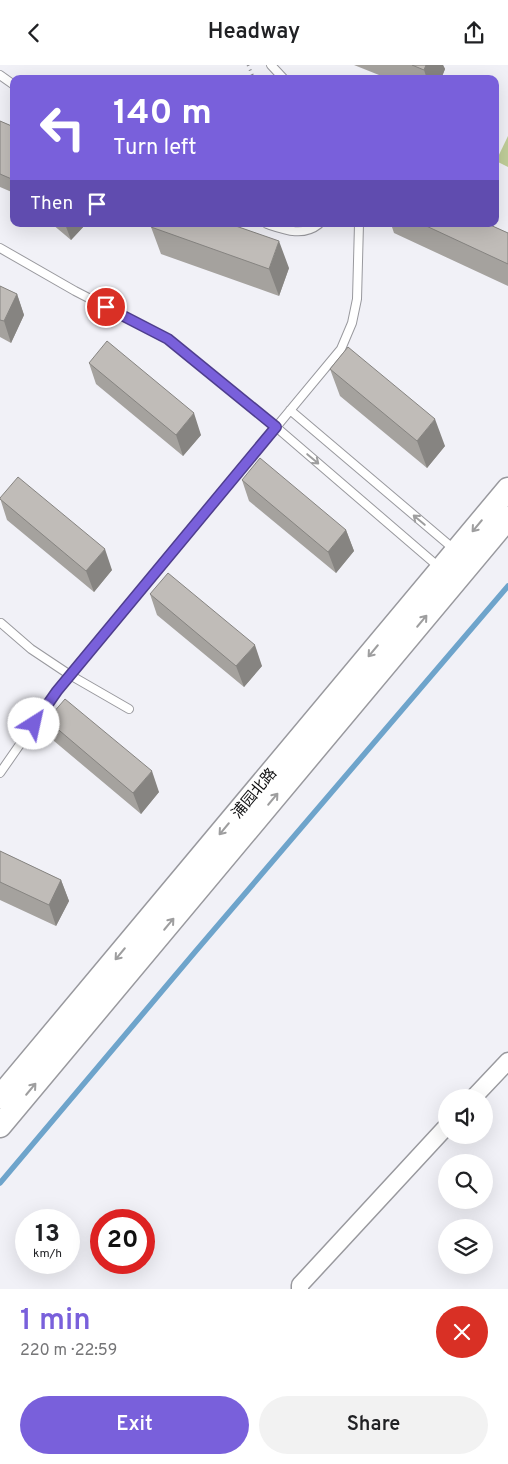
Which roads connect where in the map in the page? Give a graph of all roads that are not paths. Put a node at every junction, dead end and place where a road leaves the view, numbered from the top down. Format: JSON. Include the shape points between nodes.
{"nodes":[{"id":1,"x":271,"y":65,"type":"edge"},
{"id":2,"x":280,"y":75,"type":"edge"},
{"id":3,"x":279,"y":227,"type":"edge"},
{"id":4,"x":315,"y":227,"type":"edge"},
{"id":5,"x":359,"y":227,"type":"edge"},
{"id":6,"x":0,"y":248,"type":"edge"},
{"id":7,"x":290,"y":410,"type":"junction"},
{"id":8,"x":276,"y":427,"type":"junction"},
{"id":9,"x":508,"y":489,"type":"edge"},
{"id":10,"x":508,"y":518,"type":"edge"},
{"id":11,"x":456,"y":551,"type":"junction"},
{"id":12,"x":441,"y":569,"type":"junction"},
{"id":13,"x":1,"y":623,"type":"edge"},
{"id":14,"x":70,"y":675,"type":"junction"},
{"id":15,"x":129,"y":709,"type":"dead end"},
{"id":16,"x":0,"y":773,"type":"edge"},
{"id":17,"x":508,"y":1061,"type":"edge"},
{"id":18,"x":482,"y":1089,"type":"edge"},
{"id":19,"x":0,"y":1095,"type":"edge"},
{"id":20,"x":0,"y":1126,"type":"edge"},
{"id":21,"x":438,"y":1136,"type":"edge"},
{"id":22,"x":300,"y":1289,"type":"edge"}],
"edges":[{"from":1,"to":2,"type":"lane"},
{"from":3,"to":4,"type":"lane","via":[[297,232]]},
{"from":5,"to":7,"type":"lane","via":[[357,299],[352,323],[341,349]]},
{"from":6,"to":8,"type":"lane","via":[[168,339]]},
{"from":7,"to":8,"type":"lane"},
{"from":11,"to":7,"type":"lane","one_way":true},
{"from":8,"to":12,"type":"lane","one_way":true},
{"from":8,"to":14,"type":"lane"},
{"from":9,"to":11,"type":"street","name":"浦园北路","one_way":true},
{"from":20,"to":10,"type":"street","name":"浦园北路","one_way":true},
{"from":11,"to":12,"type":"street","name":"浦园北路"},
{"from":12,"to":19,"type":"street","name":"浦园北路","one_way":true},
{"from":13,"to":14,"type":"lane","via":[[31,649]]},
{"from":14,"to":15,"type":"lane"},
{"from":14,"to":16,"type":"lane"},
{"from":17,"to":18,"type":"street"},
{"from":21,"to":22,"type":"street","via":[[300,1285]]}]}
